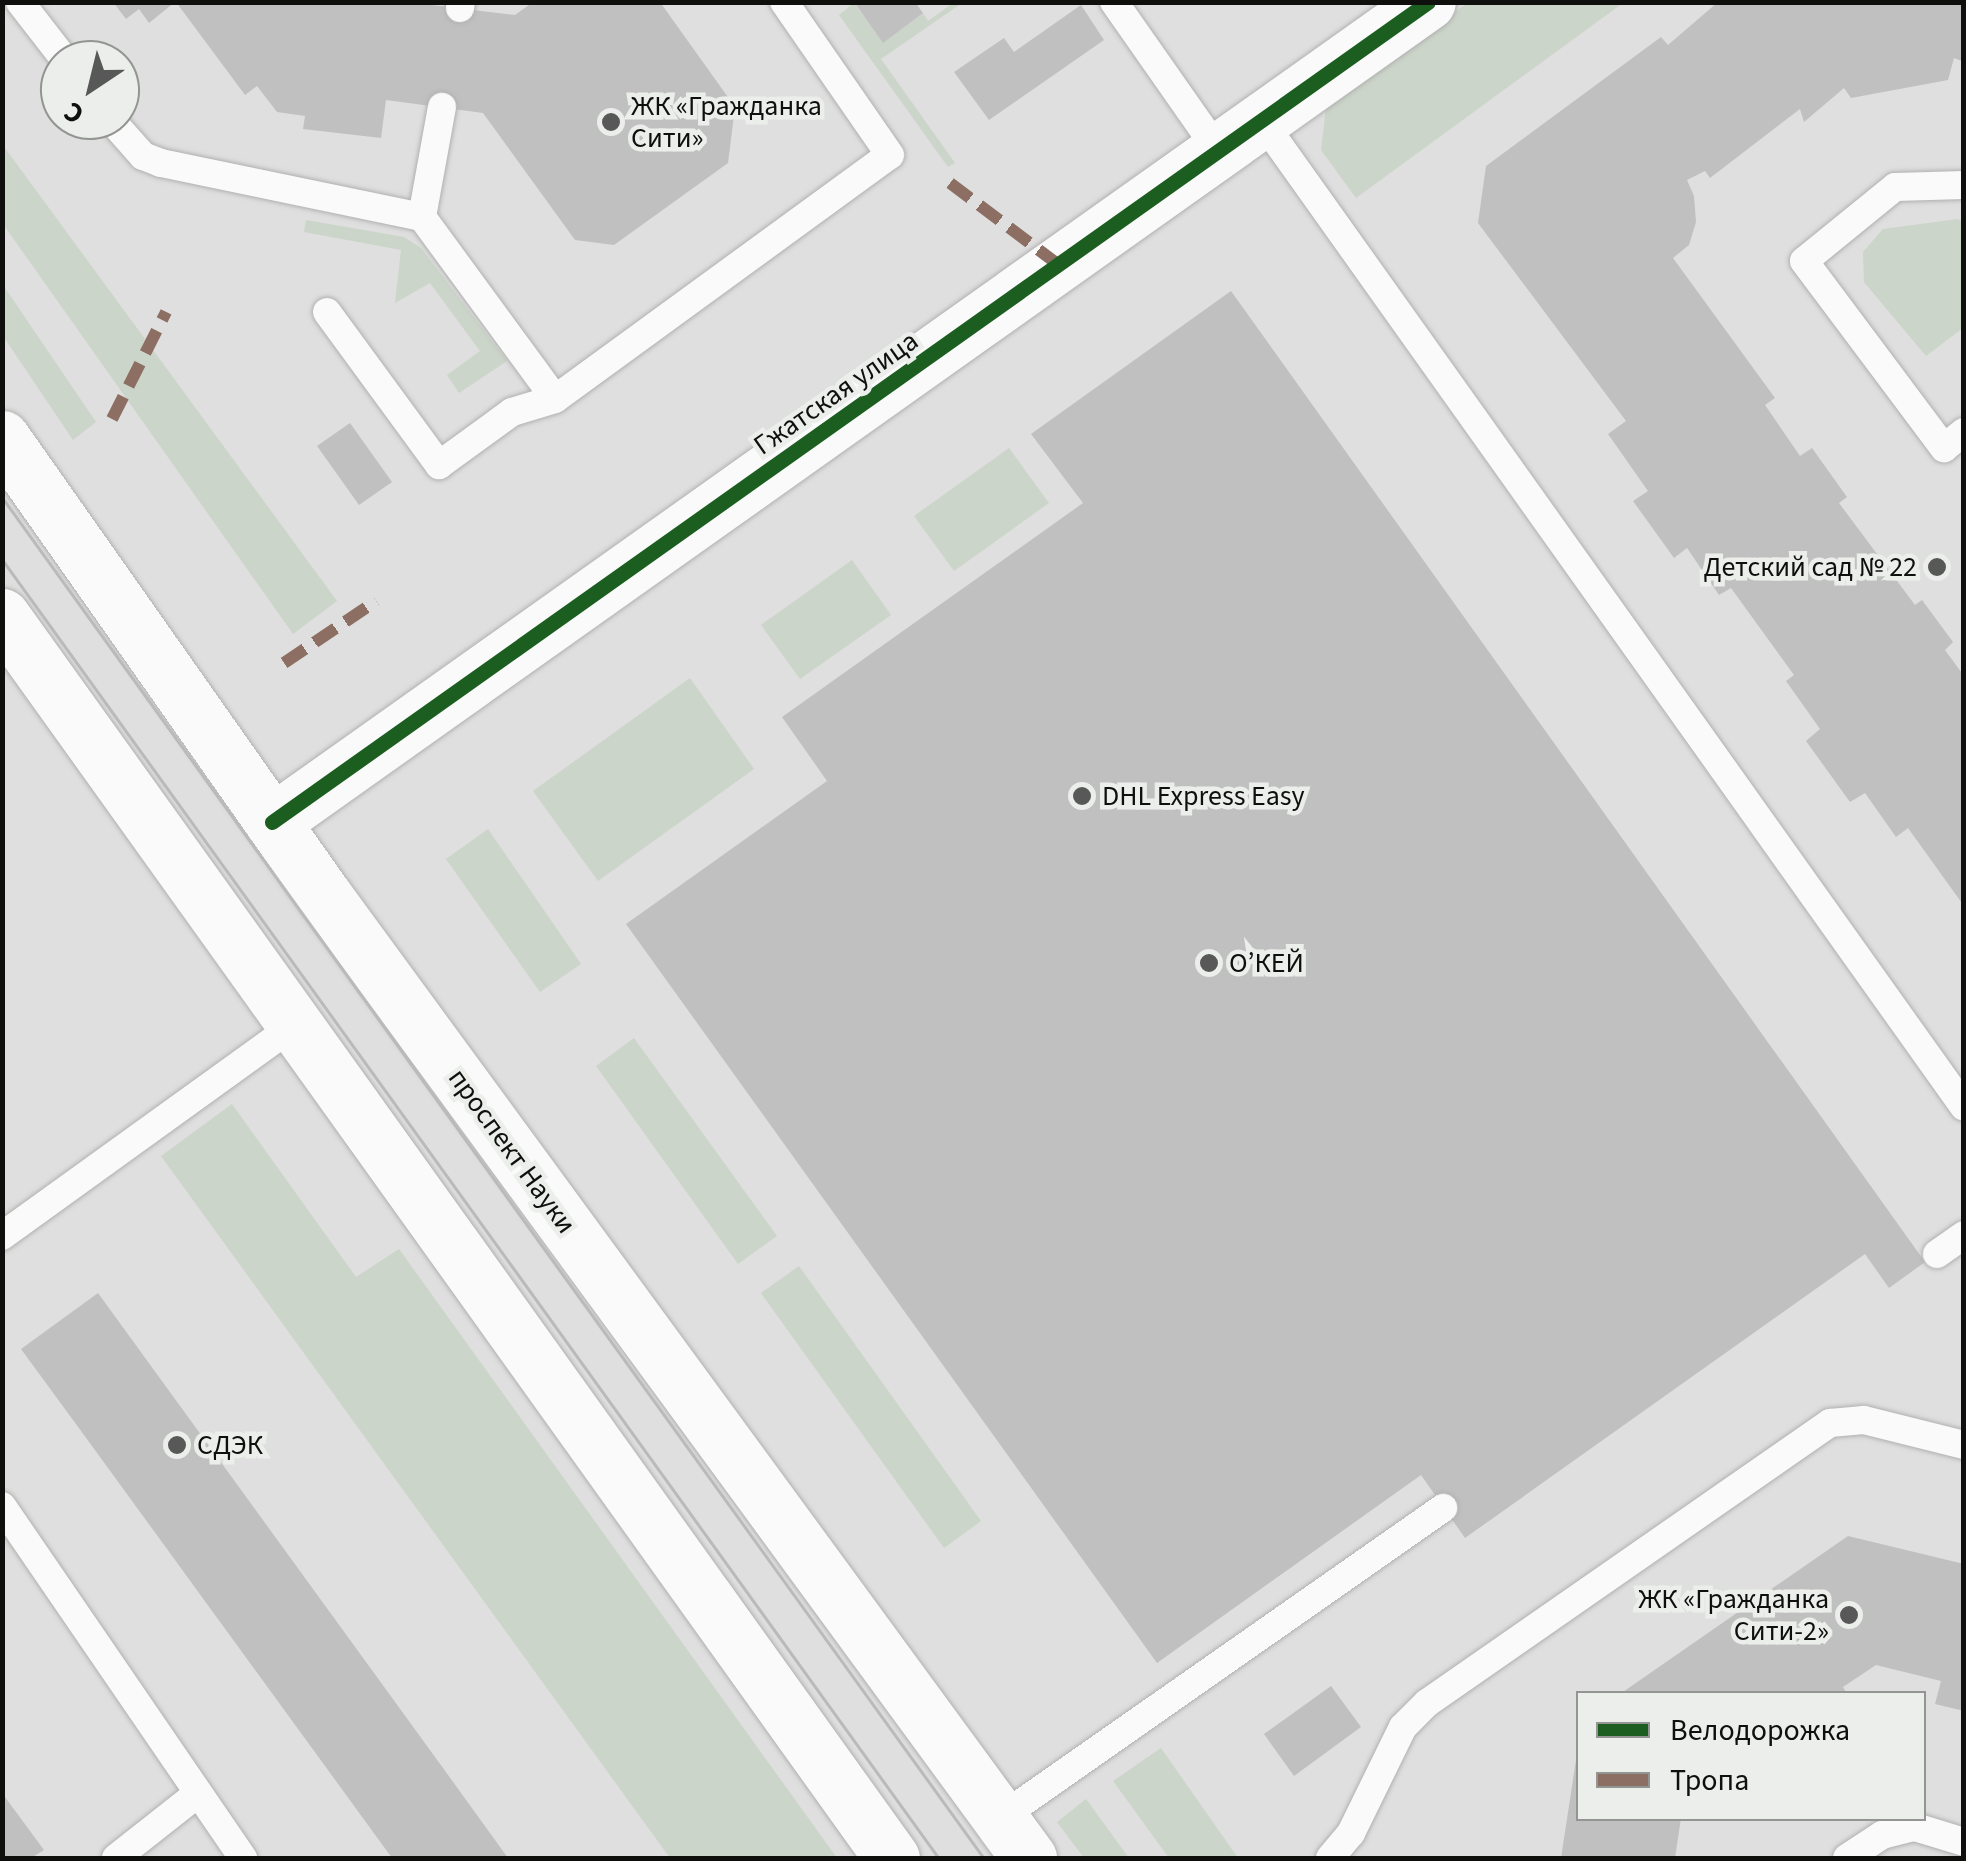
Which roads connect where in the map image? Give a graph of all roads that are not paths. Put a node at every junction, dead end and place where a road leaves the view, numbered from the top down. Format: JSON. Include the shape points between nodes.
{"nodes":[{"id":1,"x":20,"y":2,"type":"edge"},
{"id":2,"x":784,"y":2,"type":"edge"},
{"id":3,"x":1114,"y":2,"type":"edge"},
{"id":4,"x":1428,"y":2,"type":"edge"},
{"id":5,"x":49,"y":40,"type":"edge"},
{"id":6,"x":442,"y":108,"type":"dead end"},
{"id":7,"x":1262,"y":121,"type":"junction"},
{"id":8,"x":128,"y":140,"type":"edge"},
{"id":9,"x":1219,"y":152,"type":"junction"},
{"id":10,"x":1964,"y":185,"type":"edge"},
{"id":11,"x":422,"y":216,"type":"junction"},
{"id":12,"x":327,"y":312,"type":"dead end"},
{"id":13,"x":555,"y":399,"type":"junction"},
{"id":14,"x":1964,"y":432,"type":"edge"},
{"id":15,"x":2,"y":438,"type":"edge"},
{"id":16,"x":2,"y":616,"type":"edge"},
{"id":17,"x":272,"y":822,"type":"junction"},
{"id":18,"x":295,"y":1025,"type":"junction"},
{"id":19,"x":1964,"y":1107,"type":"edge"},
{"id":20,"x":2,"y":1236,"type":"edge"},
{"id":21,"x":1964,"y":1236,"type":"edge"},
{"id":22,"x":1937,"y":1254,"type":"dead end"},
{"id":23,"x":1964,"y":1446,"type":"edge"},
{"id":24,"x":2,"y":1506,"type":"edge"},
{"id":25,"x":1442,"y":1508,"type":"dead end"},
{"id":26,"x":197,"y":1794,"type":"junction"},
{"id":27,"x":1014,"y":1838,"type":"edge"},
{"id":28,"x":1964,"y":1842,"type":"edge"},
{"id":29,"x":116,"y":1858,"type":"edge"},
{"id":30,"x":243,"y":1858,"type":"edge"},
{"id":31,"x":892,"y":1858,"type":"edge"},
{"id":32,"x":1330,"y":1858,"type":"edge"},
{"id":33,"x":1847,"y":1858,"type":"edge"}],
"edges":[{"from":1,"to":5,"type":"lane"},
{"from":2,"to":13,"type":"lane","via":[[890,156]]},
{"from":3,"to":9,"type":"lane"},
{"from":4,"to":7,"type":"main road","name":"Гжатская улица"},
{"from":6,"to":11,"type":"lane"},
{"from":7,"to":9,"type":"main road","name":"Гжатская улица"},
{"from":7,"to":19,"type":"lane"},
{"from":8,"to":11,"type":"lane","via":[[142,156],[161,163]]},
{"from":9,"to":17,"type":"main road","name":"Гжатская улица"},
{"from":10,"to":14,"type":"lane","via":[[1895,187],[1804,261],[1944,448]]},
{"from":11,"to":13,"type":"lane"},
{"from":12,"to":13,"type":"lane","via":[[439,464],[512,412]]},
{"from":15,"to":17,"type":"main road","name":"проспект Науки"},
{"from":16,"to":18,"type":"main road"},
{"from":17,"to":27,"type":"main road","name":"проспект Науки"},
{"from":18,"to":20,"type":"lane"},
{"from":18,"to":31,"type":"main road"},
{"from":21,"to":22,"type":"lane"},
{"from":23,"to":32,"type":"lane","via":[[1864,1420],[1830,1422],[1426,1703],[1403,1727],[1351,1834]]},
{"from":24,"to":26,"type":"lane"},
{"from":25,"to":27,"type":"lane"},
{"from":26,"to":29,"type":"lane"},
{"from":26,"to":30,"type":"lane"},
{"from":28,"to":33,"type":"lane","via":[[1915,1827],[1882,1835]]}]}
